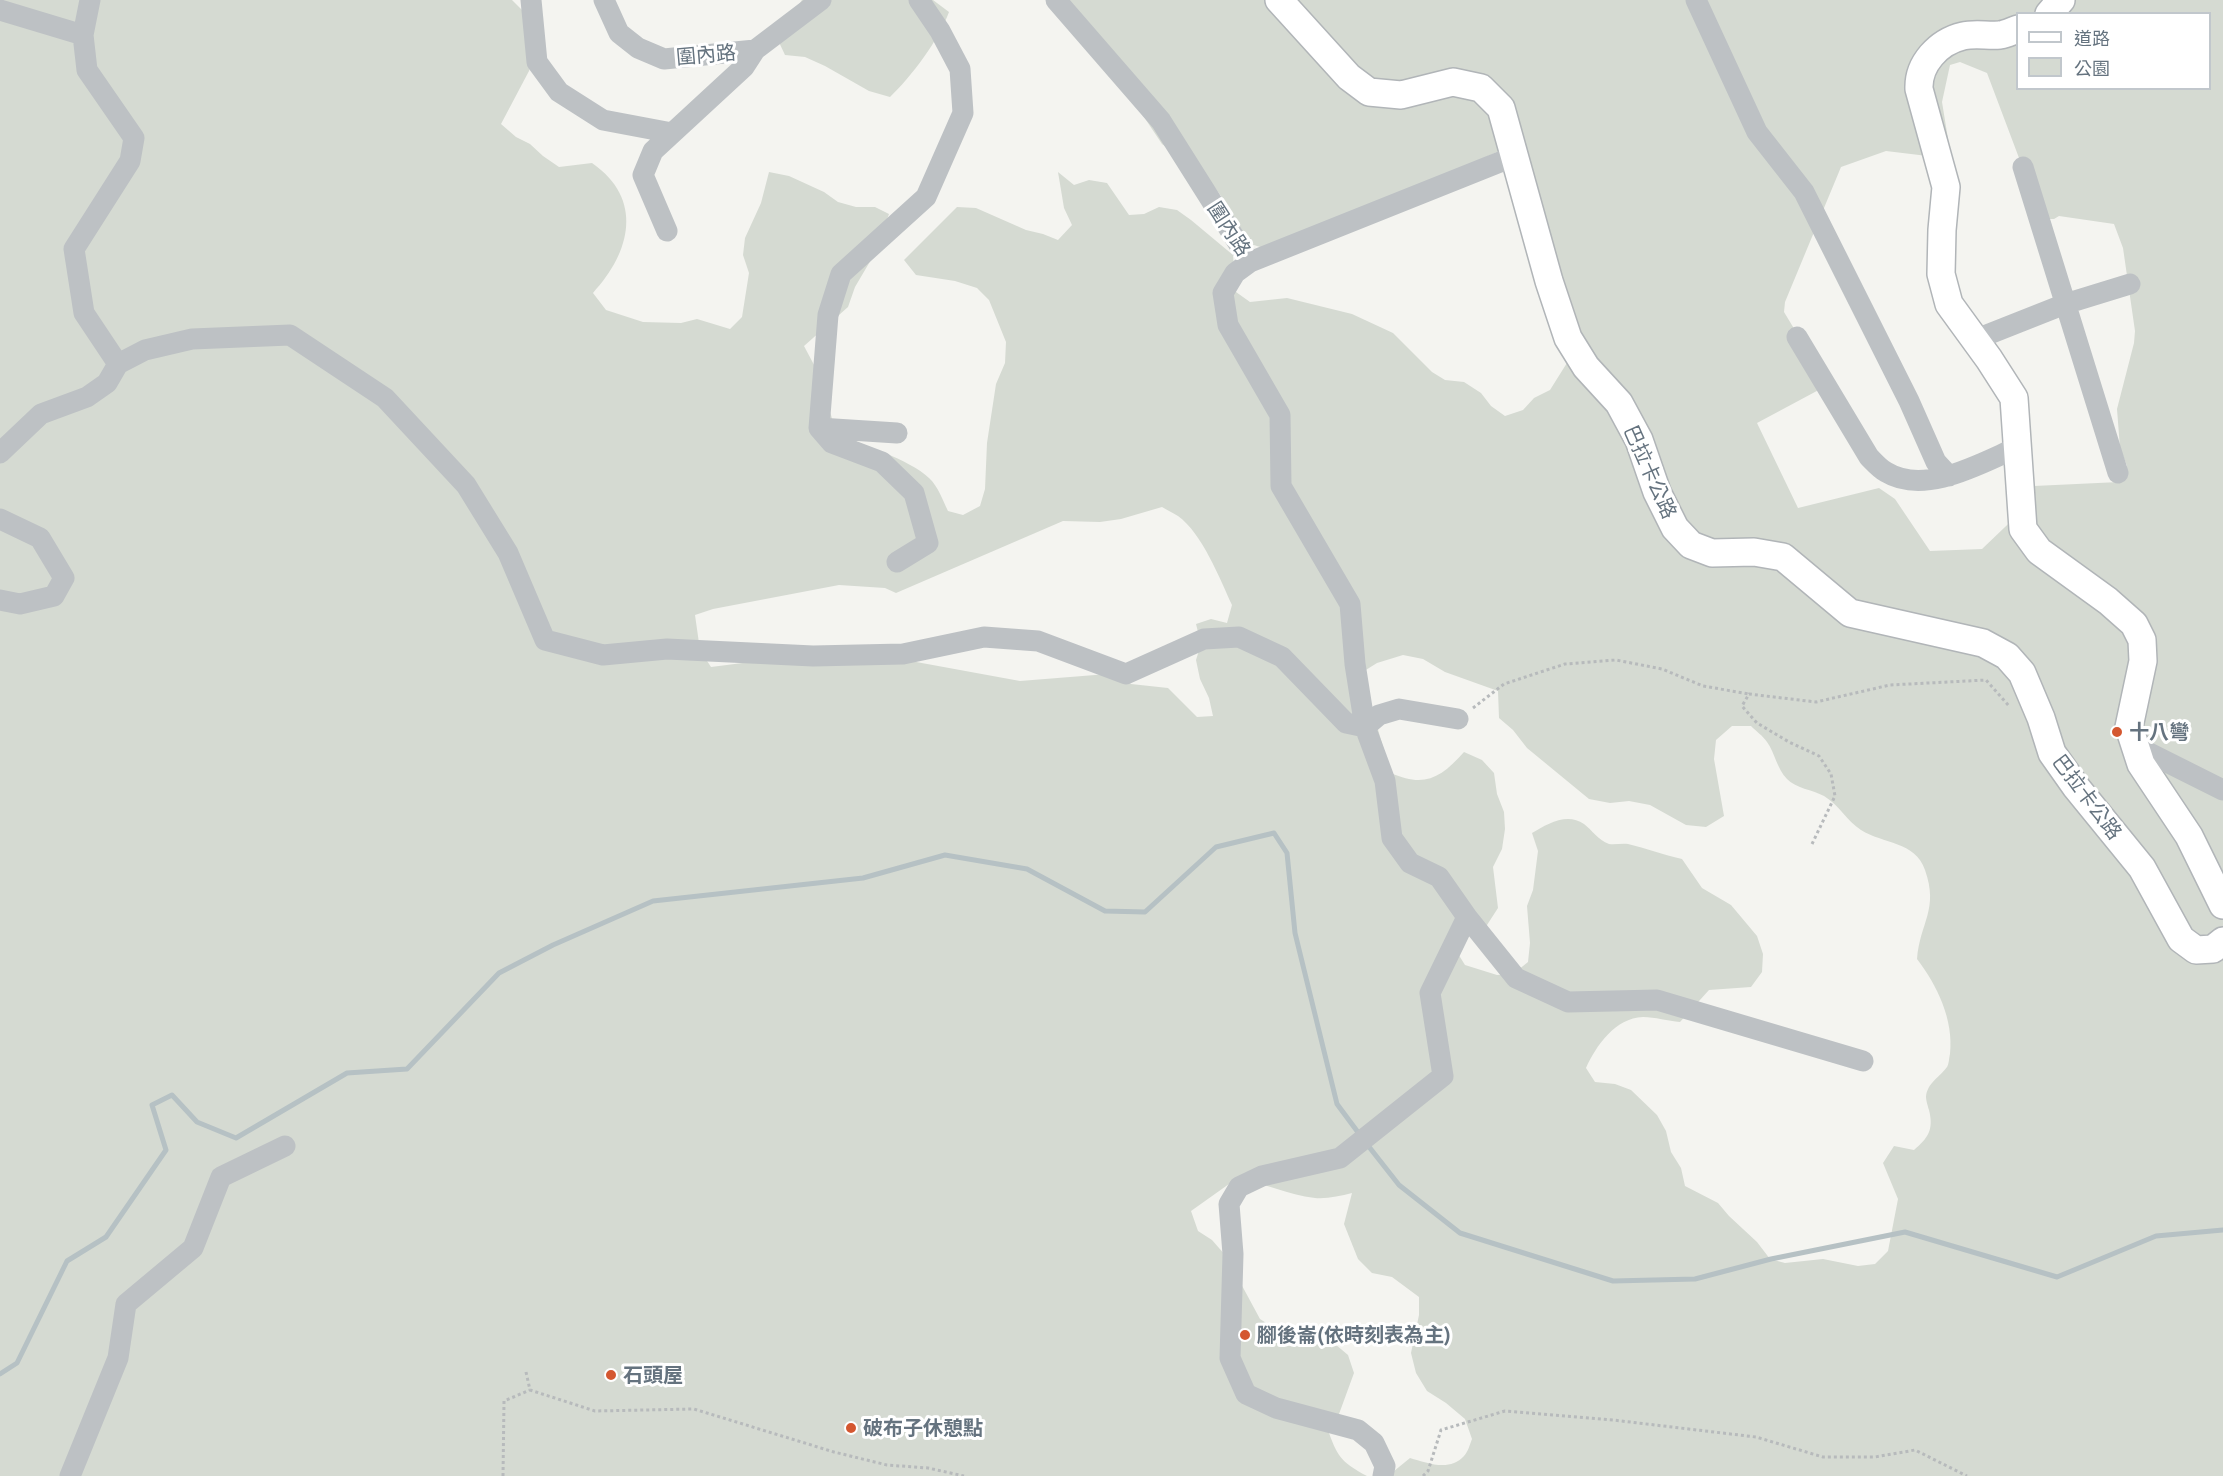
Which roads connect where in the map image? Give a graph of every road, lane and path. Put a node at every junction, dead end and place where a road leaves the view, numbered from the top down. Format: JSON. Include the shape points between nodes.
{"nodes":[{"id":1,"x":90,"y":0,"type":"edge"},
{"id":2,"x":531,"y":0,"type":"edge"},
{"id":3,"x":604,"y":0,"type":"edge"},
{"id":4,"x":821,"y":0,"type":"edge"},
{"id":5,"x":919,"y":0,"type":"edge"},
{"id":6,"x":1056,"y":0,"type":"edge"},
{"id":7,"x":1279,"y":0,"type":"edge"},
{"id":8,"x":1696,"y":0,"type":"edge"},
{"id":9,"x":2061,"y":0,"type":"edge"},
{"id":10,"x":0,"y":10,"type":"edge"},
{"id":11,"x":2051,"y":12,"type":"edge"},
{"id":12,"x":2016,"y":30,"type":"edge"},
{"id":13,"x":83,"y":35,"type":"junction"},
{"id":14,"x":755,"y":50,"type":"junction"},
{"id":15,"x":672,"y":133,"type":"junction"},
{"id":16,"x":1515,"y":156,"type":"junction"},
{"id":17,"x":2023,"y":167,"type":"dead end"},
{"id":18,"x":667,"y":231,"type":"dead end"},
{"id":19,"x":1250,"y":262,"type":"junction"},
{"id":20,"x":2130,"y":284,"type":"dead end"},
{"id":21,"x":2066,"y":304,"type":"junction"},
{"id":22,"x":1797,"y":337,"type":"dead end"},
{"id":23,"x":1974,"y":340,"type":"junction"},
{"id":24,"x":118,"y":363,"type":"junction"},
{"id":25,"x":819,"y":428,"type":"junction"},
{"id":26,"x":897,"y":433,"type":"dead end"},
{"id":27,"x":2018,"y":447,"type":"junction"},
{"id":28,"x":0,"y":453,"type":"edge"},
{"id":29,"x":2118,"y":473,"type":"dead end"},
{"id":30,"x":1949,"y":476,"type":"junction"},
{"id":31,"x":0,"y":519,"type":"edge"},
{"id":32,"x":897,"y":562,"type":"dead end"},
{"id":33,"x":0,"y":600,"type":"edge"},
{"id":34,"x":1749,"y":694,"type":"junction"},
{"id":35,"x":2015,"y":712,"type":"dead end"},
{"id":36,"x":1458,"y":719,"type":"joint"},
{"id":37,"x":1365,"y":728,"type":"junction"},
{"id":38,"x":2135,"y":746,"type":"junction"},
{"id":39,"x":2223,"y":790,"type":"edge"},
{"id":40,"x":1812,"y":844,"type":"dead end"},
{"id":41,"x":2223,"y":905,"type":"edge"},
{"id":42,"x":1467,"y":917,"type":"junction"},
{"id":43,"x":2223,"y":940,"type":"edge"},
{"id":44,"x":1863,"y":1061,"type":"dead end"},
{"id":45,"x":285,"y":1146,"type":"dead end"},
{"id":46,"x":526,"y":1372,"type":"dead end"},
{"id":47,"x":530,"y":1390,"type":"junction"},
{"id":48,"x":70,"y":1476,"type":"edge"},
{"id":49,"x":503,"y":1476,"type":"edge"},
{"id":50,"x":964,"y":1476,"type":"edge"},
{"id":51,"x":1383,"y":1476,"type":"edge"},
{"id":52,"x":1423,"y":1476,"type":"edge"},
{"id":53,"x":1967,"y":1476,"type":"edge"}],
"edges":[{"from":1,"to":13,"type":"street"},
{"from":2,"to":15,"type":"street","via":[[537,62],[559,92],[603,120]]},
{"from":3,"to":14,"type":"street","name":"圍內路","via":[[619,33],[638,48],[664,59]]},
{"from":4,"to":14,"type":"street","name":"圍內路"},
{"from":5,"to":25,"type":"street","via":[[960,69],[963,113],[926,197],[841,274],[828,315]]},
{"from":6,"to":19,"type":"street","name":"圍內路","via":[[1161,121]]},
{"from":7,"to":16,"type":"main road","name":"巴拉卡公路","via":[[1349,76],[1369,92],[1401,95],[1453,82],[1481,88],[1501,108]]},
{"from":8,"to":30,"type":"street","via":[[1757,132],[1804,192],[1936,462]]},
{"from":9,"to":11,"type":"main road"},
{"from":10,"to":13,"type":"street"},
{"from":12,"to":23,"type":"main road","via":[[2001,35],[1960,36],[1935,51],[1918,76],[1946,187],[1941,274],[1949,304]]},
{"from":13,"to":24,"type":"street","via":[[87,70],[134,138],[130,161],[74,249],[84,313]]},
{"from":14,"to":15,"type":"street","via":[[744,67]]},
{"from":15,"to":18,"type":"street","via":[[653,151],[643,175]]},
{"from":16,"to":19,"type":"street","name":"圍內路"},
{"from":16,"to":43,"type":"main road","name":"巴拉卡公路","via":[[1568,339],[1586,367],[1619,403],[1639,440],[1657,492],[1675,528],[1691,545],[1712,553],[1754,552],[1783,557],[1850,613],[1983,643],[2007,656],[2022,674],[2052,753],[2142,868],[2181,939],[2196,950],[2213,949]]},
{"from":17,"to":21,"type":"street"},
{"from":19,"to":37,"type":"street","via":[[1235,273],[1223,293],[1228,325],[1280,415],[1281,486],[1350,604]]},
{"from":20,"to":21,"type":"street"},
{"from":21,"to":23,"type":"street"},
{"from":21,"to":29,"type":"street"},
{"from":22,"to":30,"type":"street","via":[[1869,457],[1885,472],[1906,481]]},
{"from":23,"to":27,"type":"main road","via":[[2014,398]]},
{"from":24,"to":28,"type":"street","via":[[107,383],[87,398],[41,414]]},
{"from":24,"to":37,"type":"street","via":[[145,350],[192,339],[290,335],[385,398],[466,485],[508,553],[545,639],[603,655],[667,649],[813,656],[903,654],[995,638],[1038,641],[1126,674],[1204,639],[1239,637],[1282,657],[1346,723]]},
{"from":25,"to":26,"type":"street"},
{"from":25,"to":32,"type":"street","via":[[832,443],[882,462],[914,493],[928,543]]},
{"from":27,"to":30,"type":"street"},
{"from":27,"to":38,"type":"main road","via":[[2023,529],[2039,550],[2134,624],[2142,640],[2143,661],[2129,727]]},
{"from":31,"to":33,"type":"street","via":[[40,538],[64,578],[54,596],[20,604]]},
{"from":34,"to":35,"type":"path","via":[[1816,702],[1890,685],[1986,680]]},
{"from":34,"to":36,"type":"path","via":[[1703,686],[1662,669],[1616,660],[1565,664],[1504,684]]},
{"from":34,"to":40,"type":"path","via":[[1742,706],[1757,723],[1819,756],[1831,774],[1835,796]]},
{"from":36,"to":37,"type":"street","via":[[1399,709],[1379,715]]},
{"from":37,"to":42,"type":"street","via":[[1385,781],[1392,838],[1410,863],[1439,877]]},
{"from":38,"to":39,"type":"street"},
{"from":38,"to":41,"type":"main road","via":[[2141,764],[2202,860]]},
{"from":42,"to":44,"type":"street","via":[[1516,978],[1568,1002],[1658,1000]]},
{"from":42,"to":51,"type":"street","via":[[1430,993],[1443,1076],[1340,1158],[1262,1176],[1239,1187],[1229,1204],[1233,1254],[1230,1358],[1246,1394],[1276,1408],[1358,1430],[1374,1443],[1384,1466]]},
{"from":45,"to":48,"type":"street","via":[[221,1177],[193,1248],[126,1304],[118,1358]]},
{"from":46,"to":47,"type":"path"},
{"from":47,"to":49,"type":"path","via":[[504,1401]]},
{"from":47,"to":50,"type":"path","via":[[595,1411],[694,1409],[886,1465]]},
{"from":52,"to":53,"type":"path","via":[[1441,1430],[1505,1411],[1756,1437],[1823,1457],[1875,1457],[1915,1450]]}]}
